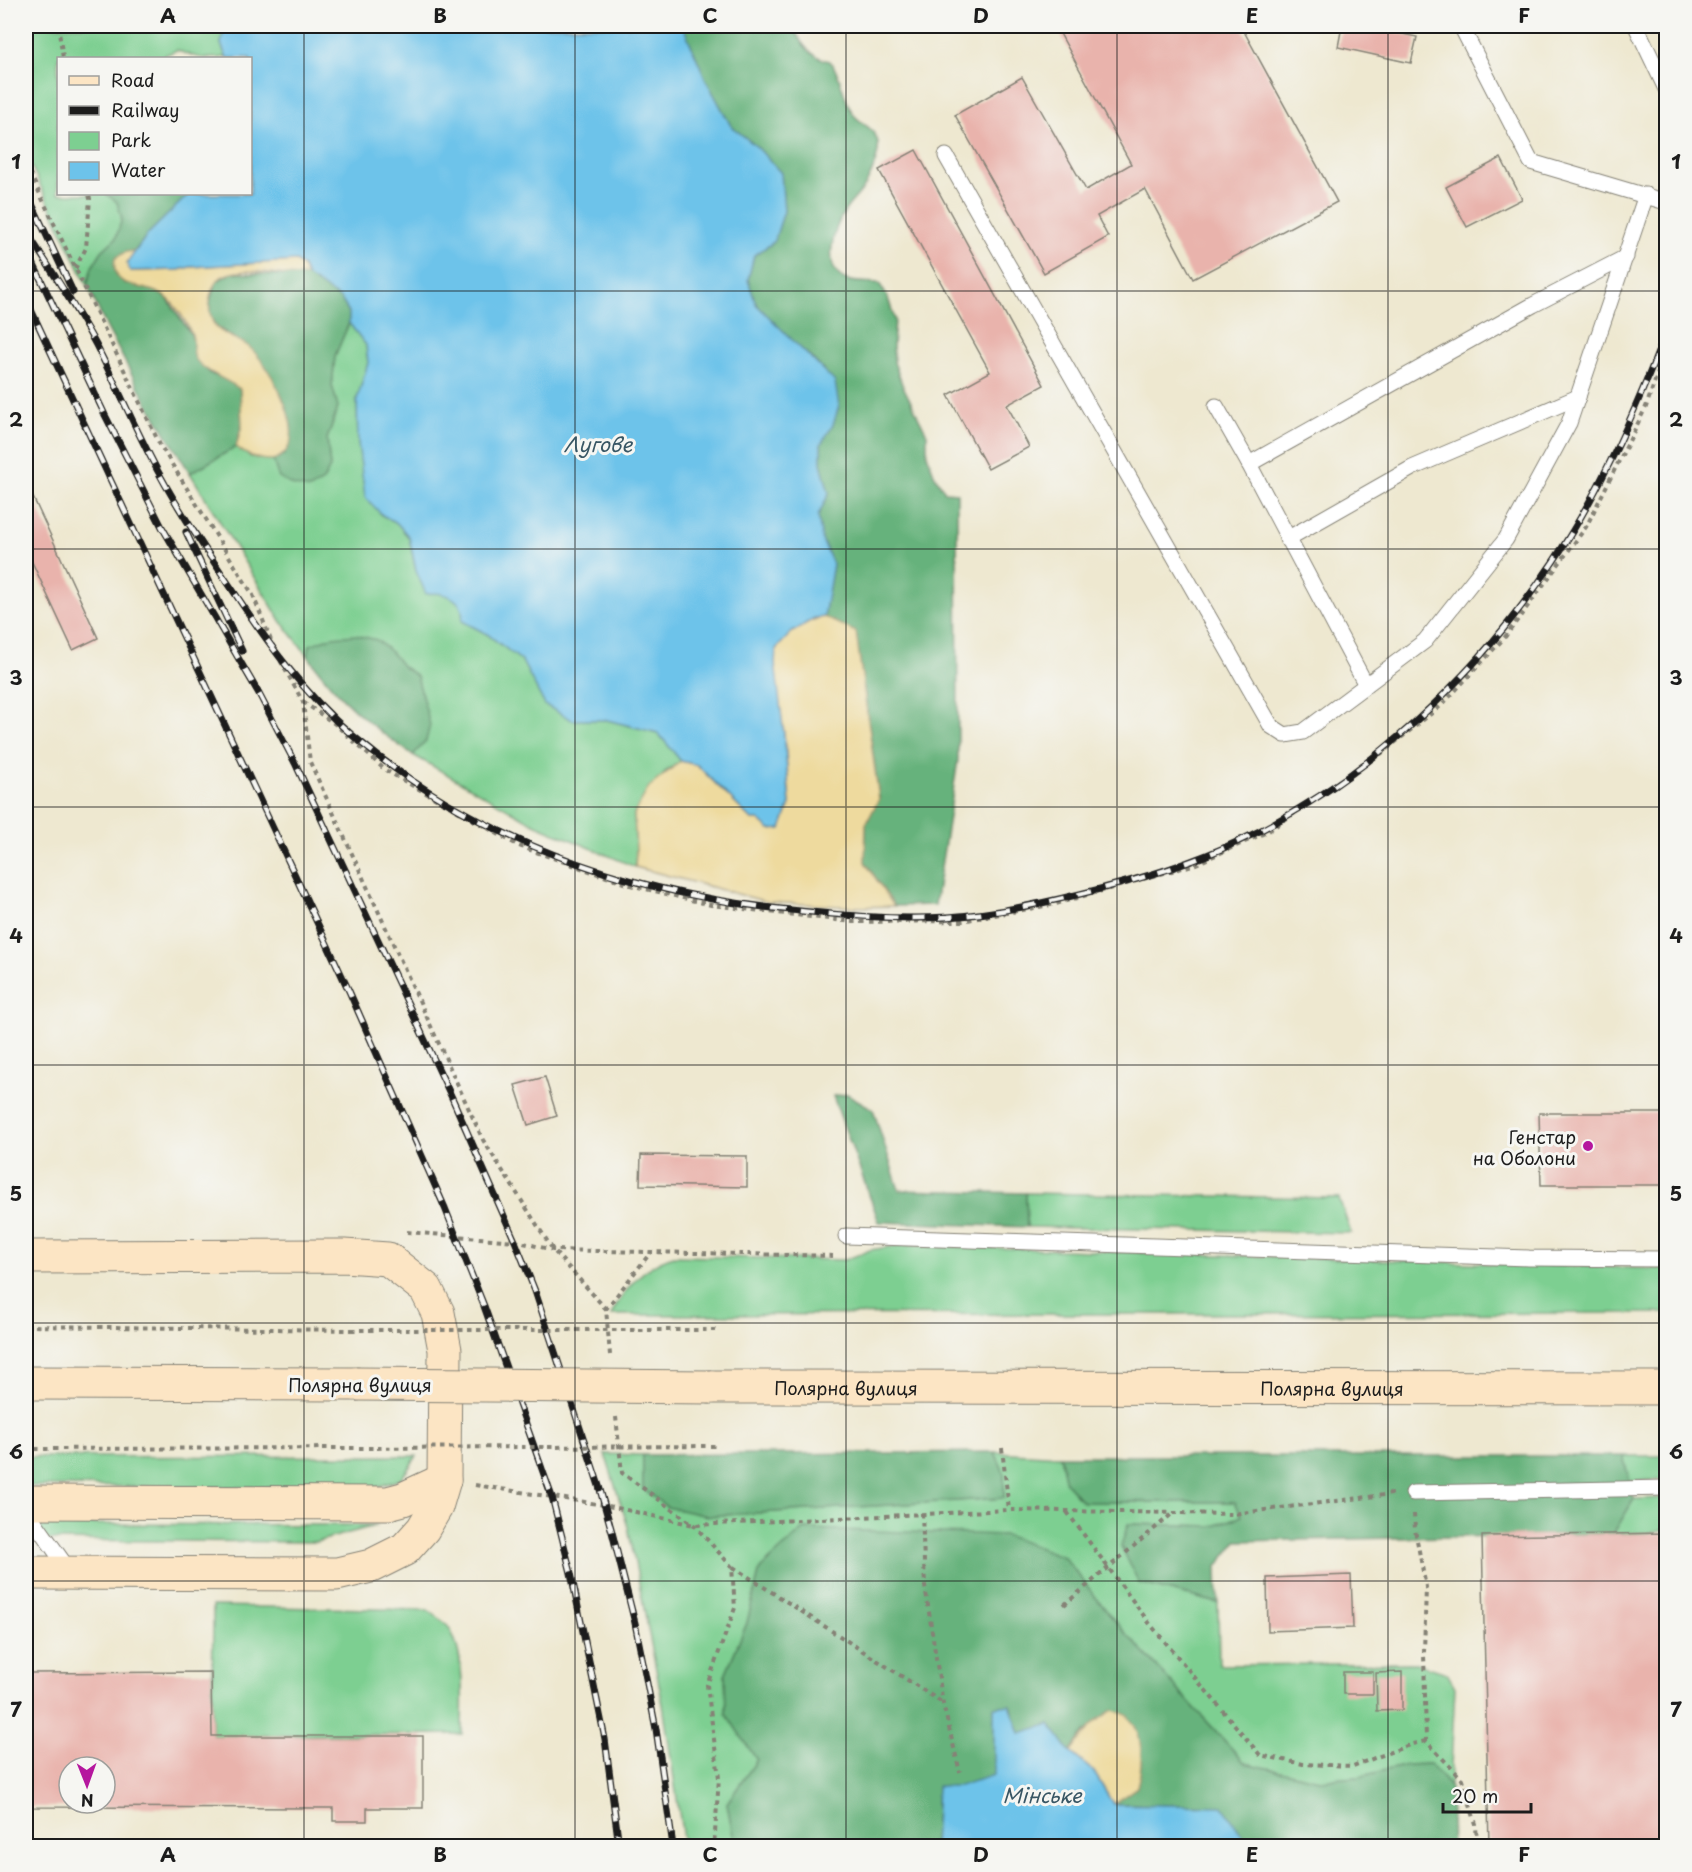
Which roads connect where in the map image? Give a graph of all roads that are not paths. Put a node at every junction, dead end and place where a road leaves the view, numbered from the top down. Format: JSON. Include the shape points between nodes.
{"nodes":[{"id":1,"x":1461,"y":26,"type":"edge"},
{"id":2,"x":1636,"y":26,"type":"edge"},
{"id":3,"x":1666,"y":89,"type":"edge"},
{"id":4,"x":946,"y":156,"type":"dead end"},
{"id":5,"x":1646,"y":195,"type":"junction"},
{"id":6,"x":1666,"y":202,"type":"edge"},
{"id":7,"x":1626,"y":257,"type":"junction"},
{"id":8,"x":1578,"y":397,"type":"junction"},
{"id":9,"x":1216,"y":406,"type":"dead end"},
{"id":10,"x":1249,"y":464,"type":"junction"},
{"id":11,"x":1287,"y":539,"type":"junction"},
{"id":12,"x":1366,"y":685,"type":"junction"},
{"id":13,"x":846,"y":1236,"type":"dead end"},
{"id":14,"x":26,"y":1257,"type":"edge"},
{"id":15,"x":1666,"y":1258,"type":"edge"},
{"id":16,"x":26,"y":1383,"type":"edge"},
{"id":17,"x":1666,"y":1388,"type":"edge"},
{"id":18,"x":444,"y":1480,"type":"junction"},
{"id":19,"x":1666,"y":1488,"type":"edge"},
{"id":20,"x":1413,"y":1493,"type":"road end"},
{"id":21,"x":26,"y":1502,"type":"edge"},
{"id":22,"x":26,"y":1510,"type":"edge"},
{"id":23,"x":26,"y":1573,"type":"edge"},
{"id":24,"x":71,"y":1573,"type":"junction"}],
"edges":[{"from":1,"to":5,"type":"lane","via":[[1531,162]]},
{"from":2,"to":3,"type":"lane"},
{"from":4,"to":12,"type":"lane","via":[[1271,726],[1285,735],[1303,732]]},
{"from":5,"to":6,"type":"lane"},
{"from":5,"to":7,"type":"lane"},
{"from":7,"to":8,"type":"lane"},
{"from":7,"to":10,"type":"lane","via":[[1533,304]]},
{"from":8,"to":11,"type":"lane","via":[[1412,468]]},
{"from":8,"to":12,"type":"lane","via":[[1569,423],[1506,539],[1425,641]]},
{"from":9,"to":10,"type":"lane"},
{"from":10,"to":11,"type":"lane"},
{"from":11,"to":12,"type":"lane"},
{"from":13,"to":15,"type":"lane","via":[[1528,1258]]},
{"from":14,"to":18,"type":"main road","via":[[344,1256],[393,1245],[426,1288],[438,1312],[445,1350]]},
{"from":16,"to":17,"type":"main road","name":"Полярна вулиця","bridge":true},
{"from":18,"to":21,"type":"main road","via":[[388,1503]]},
{"from":18,"to":24,"type":"main road","via":[[436,1507],[423,1529],[405,1549],[370,1566],[337,1574]]},
{"from":19,"to":20,"type":"lane"},
{"from":22,"to":24,"type":"lane"},
{"from":23,"to":24,"type":"main road"}]}
